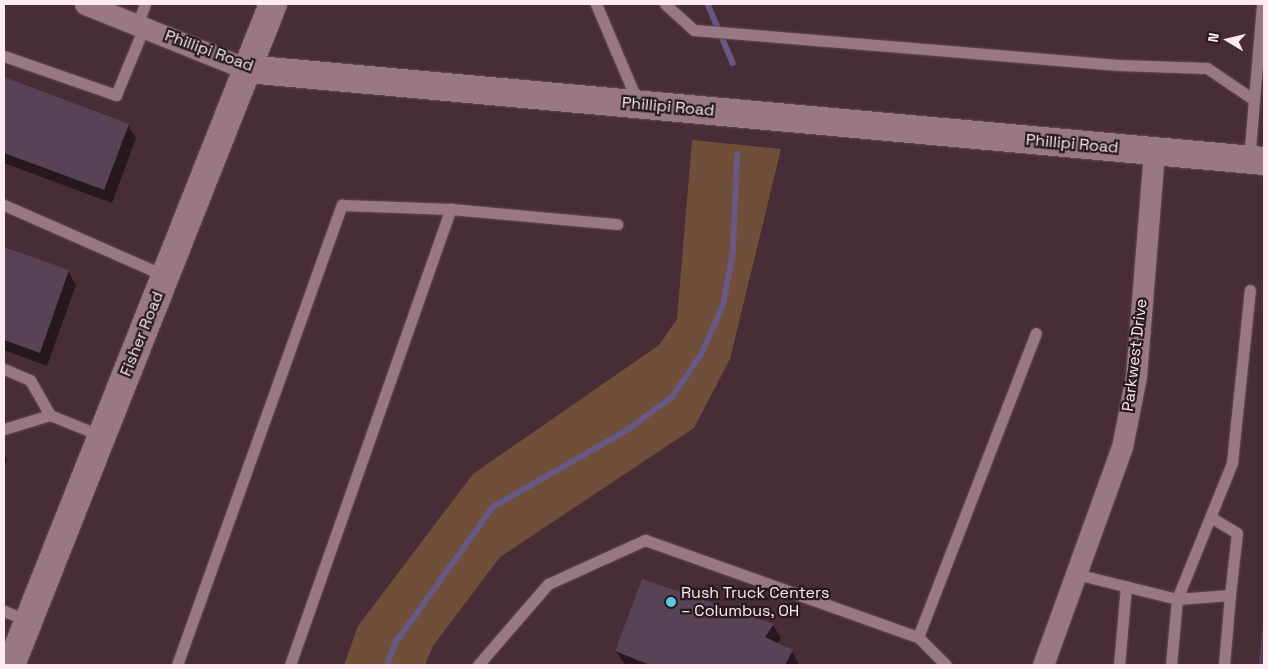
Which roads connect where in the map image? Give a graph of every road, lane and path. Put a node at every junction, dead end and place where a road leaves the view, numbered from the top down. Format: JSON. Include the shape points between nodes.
{"nodes":[{"id":1,"x":84,"y":4,"type":"edge"},
{"id":2,"x":144,"y":4,"type":"edge"},
{"id":3,"x":273,"y":4,"type":"edge"},
{"id":4,"x":596,"y":4,"type":"edge"},
{"id":5,"x":665,"y":4,"type":"edge"},
{"id":6,"x":1262,"y":4,"type":"edge"},
{"id":7,"x":141,"y":26,"type":"junction"},
{"id":8,"x":4,"y":56,"type":"edge"},
{"id":9,"x":248,"y":69,"type":"junction"},
{"id":10,"x":1254,"y":100,"type":"junction"},
{"id":11,"x":638,"y":104,"type":"junction"},
{"id":12,"x":1154,"y":151,"type":"junction"},
{"id":13,"x":1257,"y":160,"type":"edge"},
{"id":14,"x":4,"y":205,"type":"edge"},
{"id":15,"x":451,"y":209,"type":"junction"},
{"id":16,"x":617,"y":224,"type":"dead end"},
{"id":17,"x":166,"y":276,"type":"junction"},
{"id":18,"x":1250,"y":290,"type":"dead end"},
{"id":19,"x":1036,"y":333,"type":"dead end"},
{"id":20,"x":4,"y":369,"type":"edge"},
{"id":21,"x":50,"y":415,"type":"junction"},
{"id":22,"x":4,"y":429,"type":"edge"},
{"id":23,"x":102,"y":436,"type":"junction"},
{"id":24,"x":1210,"y":517,"type":"junction"},
{"id":25,"x":1076,"y":574,"type":"junction"},
{"id":26,"x":1126,"y":586,"type":"junction"},
{"id":27,"x":1230,"y":595,"type":"junction"},
{"id":28,"x":1176,"y":599,"type":"junction"},
{"id":29,"x":4,"y":611,"type":"edge"},
{"id":30,"x":29,"y":621,"type":"junction"},
{"id":31,"x":918,"y":637,"type":"junction"},
{"id":32,"x":11,"y":665,"type":"edge"},
{"id":33,"x":178,"y":665,"type":"edge"},
{"id":34,"x":290,"y":665,"type":"edge"},
{"id":35,"x":478,"y":665,"type":"edge"},
{"id":36,"x":946,"y":665,"type":"edge"},
{"id":37,"x":1043,"y":665,"type":"edge"},
{"id":38,"x":1119,"y":665,"type":"edge"},
{"id":39,"x":1171,"y":665,"type":"edge"},
{"id":40,"x":1224,"y":665,"type":"edge"}],
"edges":[{"from":1,"to":7,"type":"street","name":"Phillipi Road"},
{"from":2,"to":7,"type":"lane"},
{"from":3,"to":9,"type":"main road","name":"Fisher Road"},
{"from":4,"to":11,"type":"lane"},
{"from":5,"to":10,"type":"lane","via":[[694,30],[1119,65],[1207,68]]},
{"from":6,"to":10,"type":"lane"},
{"from":7,"to":8,"type":"lane","via":[[116,95]]},
{"from":7,"to":9,"type":"street","name":"Phillipi Road"},
{"from":9,"to":11,"type":"main road","name":"Phillipi Road"},
{"from":9,"to":17,"type":"main road","name":"Fisher Road"},
{"from":10,"to":13,"type":"lane"},
{"from":11,"to":12,"type":"main road","name":"Phillipi Road"},
{"from":12,"to":13,"type":"main road","name":"Phillipi Road"},
{"from":12,"to":25,"type":"street","name":"Parkwest Drive","via":[[1136,376],[1122,447]]},
{"from":14,"to":17,"type":"lane"},
{"from":15,"to":16,"type":"lane"},
{"from":15,"to":33,"type":"lane","via":[[342,205]]},
{"from":15,"to":34,"type":"lane"},
{"from":17,"to":23,"type":"main road","name":"Fisher Road"},
{"from":18,"to":24,"type":"lane","via":[[1232,463]]},
{"from":19,"to":31,"type":"lane"},
{"from":20,"to":21,"type":"lane","via":[[30,380]]},
{"from":21,"to":22,"type":"lane"},
{"from":21,"to":23,"type":"lane"},
{"from":23,"to":30,"type":"main road","name":"Fisher Road"},
{"from":24,"to":27,"type":"lane","via":[[1237,534]]},
{"from":24,"to":28,"type":"lane"},
{"from":25,"to":26,"type":"lane"},
{"from":25,"to":37,"type":"street","name":"Parkwest Drive"},
{"from":26,"to":28,"type":"lane"},
{"from":26,"to":38,"type":"lane"},
{"from":27,"to":28,"type":"lane"},
{"from":27,"to":40,"type":"lane"},
{"from":28,"to":39,"type":"lane"},
{"from":29,"to":30,"type":"lane"},
{"from":30,"to":32,"type":"main road","name":"Fisher Road"},
{"from":31,"to":35,"type":"lane","via":[[645,540],[548,584]]},
{"from":31,"to":36,"type":"lane"}]}
